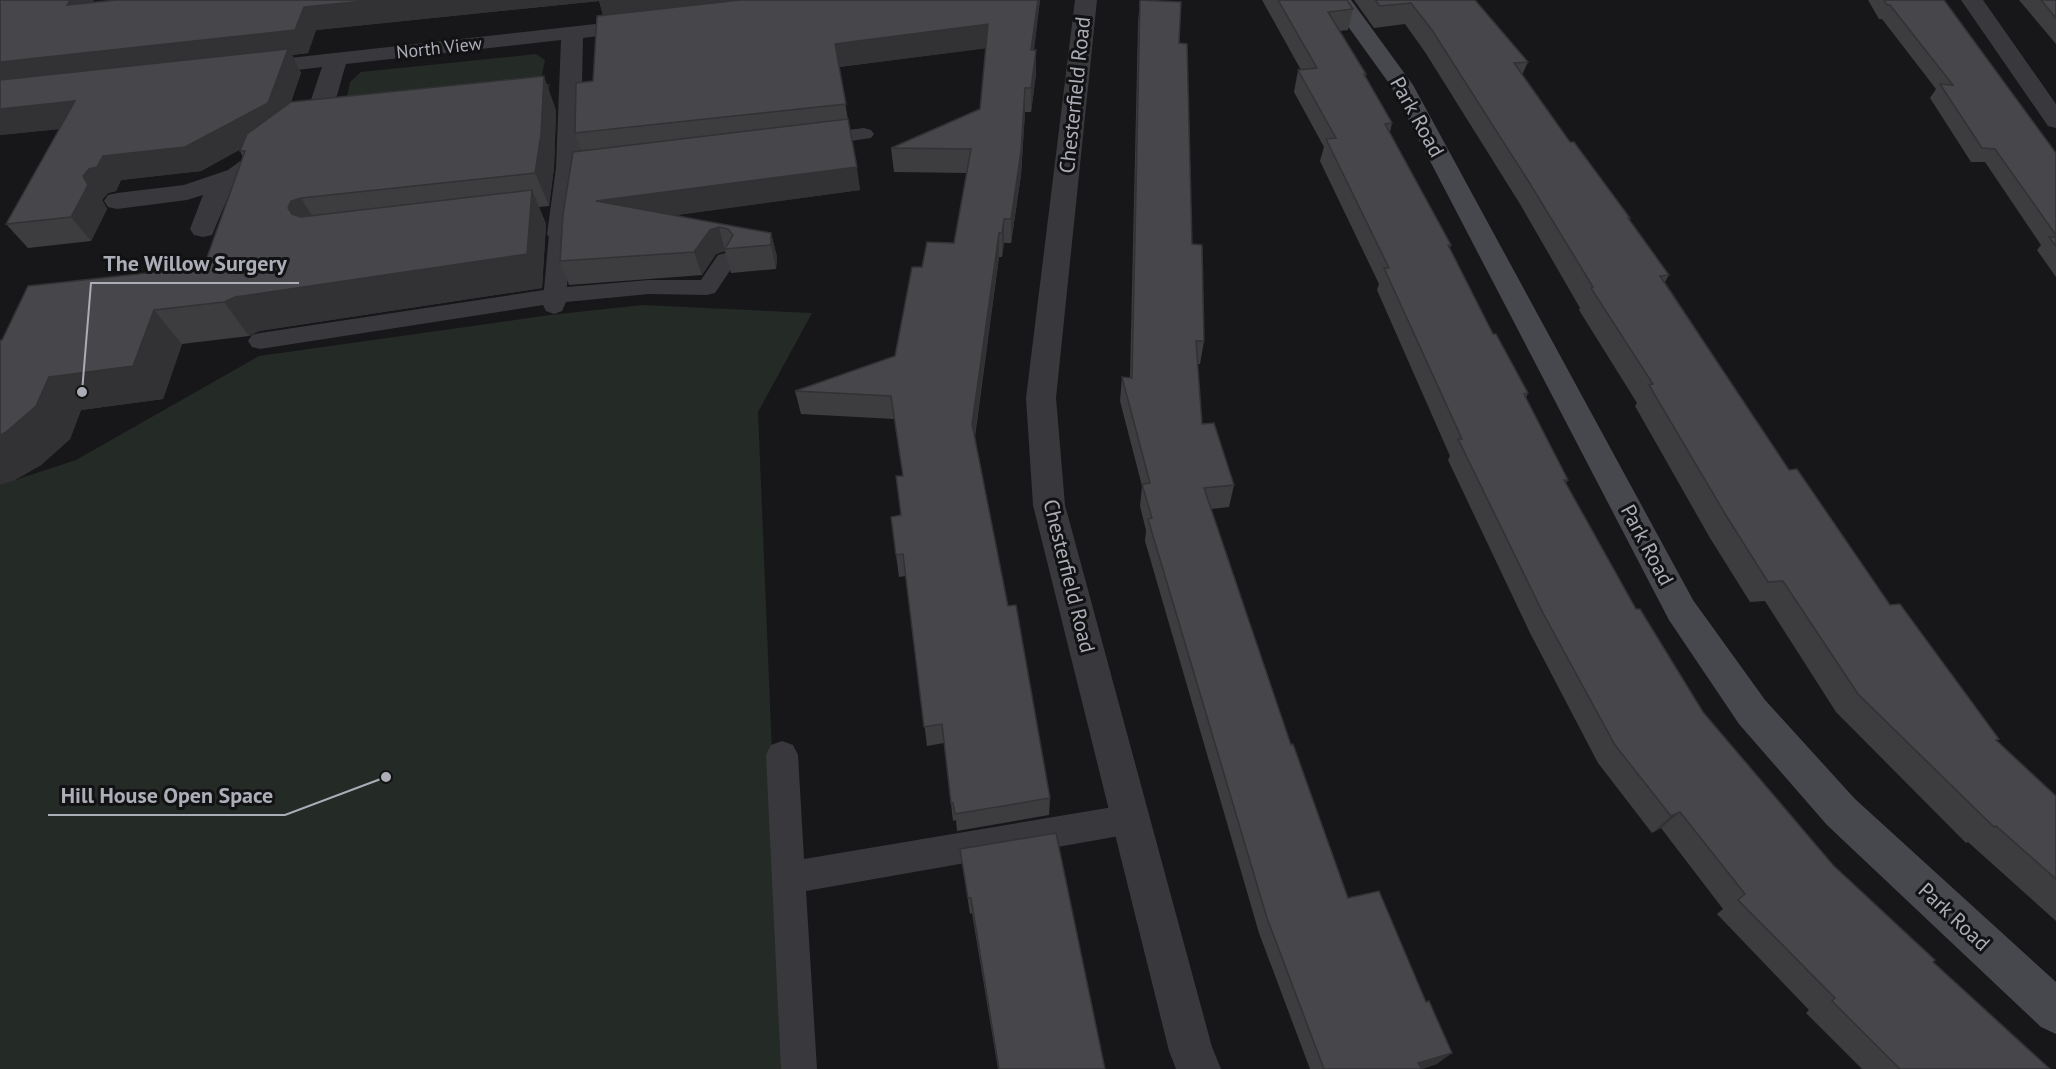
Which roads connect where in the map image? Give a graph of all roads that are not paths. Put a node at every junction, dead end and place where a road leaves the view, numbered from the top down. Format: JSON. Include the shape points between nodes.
{"nodes":[{"id":1,"x":1086,"y":0,"type":"edge"},
{"id":2,"x":1340,"y":0,"type":"edge"},
{"id":3,"x":1972,"y":0,"type":"edge"},
{"id":4,"x":666,"y":23,"type":"edge"},
{"id":5,"x":572,"y":33,"type":"junction"},
{"id":6,"x":336,"y":59,"type":"junction"},
{"id":7,"x":232,"y":70,"type":"edge"},
{"id":8,"x":2056,"y":121,"type":"edge"},
{"id":9,"x":864,"y":134,"type":"dead end"},
{"id":10,"x":793,"y":142,"type":"edge"},
{"id":11,"x":222,"y":180,"type":"junction"},
{"id":12,"x":117,"y":201,"type":"dead end"},
{"id":13,"x":554,"y":221,"type":"joint"},
{"id":14,"x":203,"y":229,"type":"dead end"},
{"id":15,"x":726,"y":260,"type":"edge"},
{"id":16,"x":554,"y":301,"type":"junction"},
{"id":17,"x":260,"y":341,"type":"dead end"},
{"id":18,"x":782,"y":754,"type":"dead end"},
{"id":19,"x":1131,"y":819,"type":"junction"},
{"id":20,"x":789,"y":878,"type":"junction"},
{"id":21,"x":2056,"y":1012,"type":"edge"},
{"id":22,"x":799,"y":1069,"type":"edge"},
{"id":23,"x":1199,"y":1069,"type":"edge"}],
"edges":[{"from":1,"to":19,"type":"street","name":"Chesterfield Road","via":[[1041,398],[1049,505]]},
{"from":2,"to":21,"type":"street","name":"Park Road","via":[[1402,85],[1681,610],[1752,712],[1841,812]]},
{"from":3,"to":8,"type":"street"},
{"from":4,"to":5,"type":"street","name":"North View"},
{"from":5,"to":6,"type":"street","name":"North View"},
{"from":5,"to":13,"type":"street","via":[[580,167]]},
{"from":6,"to":7,"type":"street","name":"North View"},
{"from":6,"to":11,"type":"street","via":[[320,109],[308,122],[237,175]]},
{"from":9,"to":10,"type":"lane"},
{"from":11,"to":12,"type":"street","via":[[187,192]]},
{"from":11,"to":14,"type":"street"},
{"from":13,"to":16,"type":"lane"},
{"from":15,"to":16,"type":"lane","via":[[707,288],[649,287]]},
{"from":16,"to":17,"type":"lane"},
{"from":18,"to":20,"type":"lane"},
{"from":19,"to":20,"type":"lane"},
{"from":19,"to":23,"type":"street","name":"Chesterfield Road"},
{"from":20,"to":22,"type":"lane"}]}
